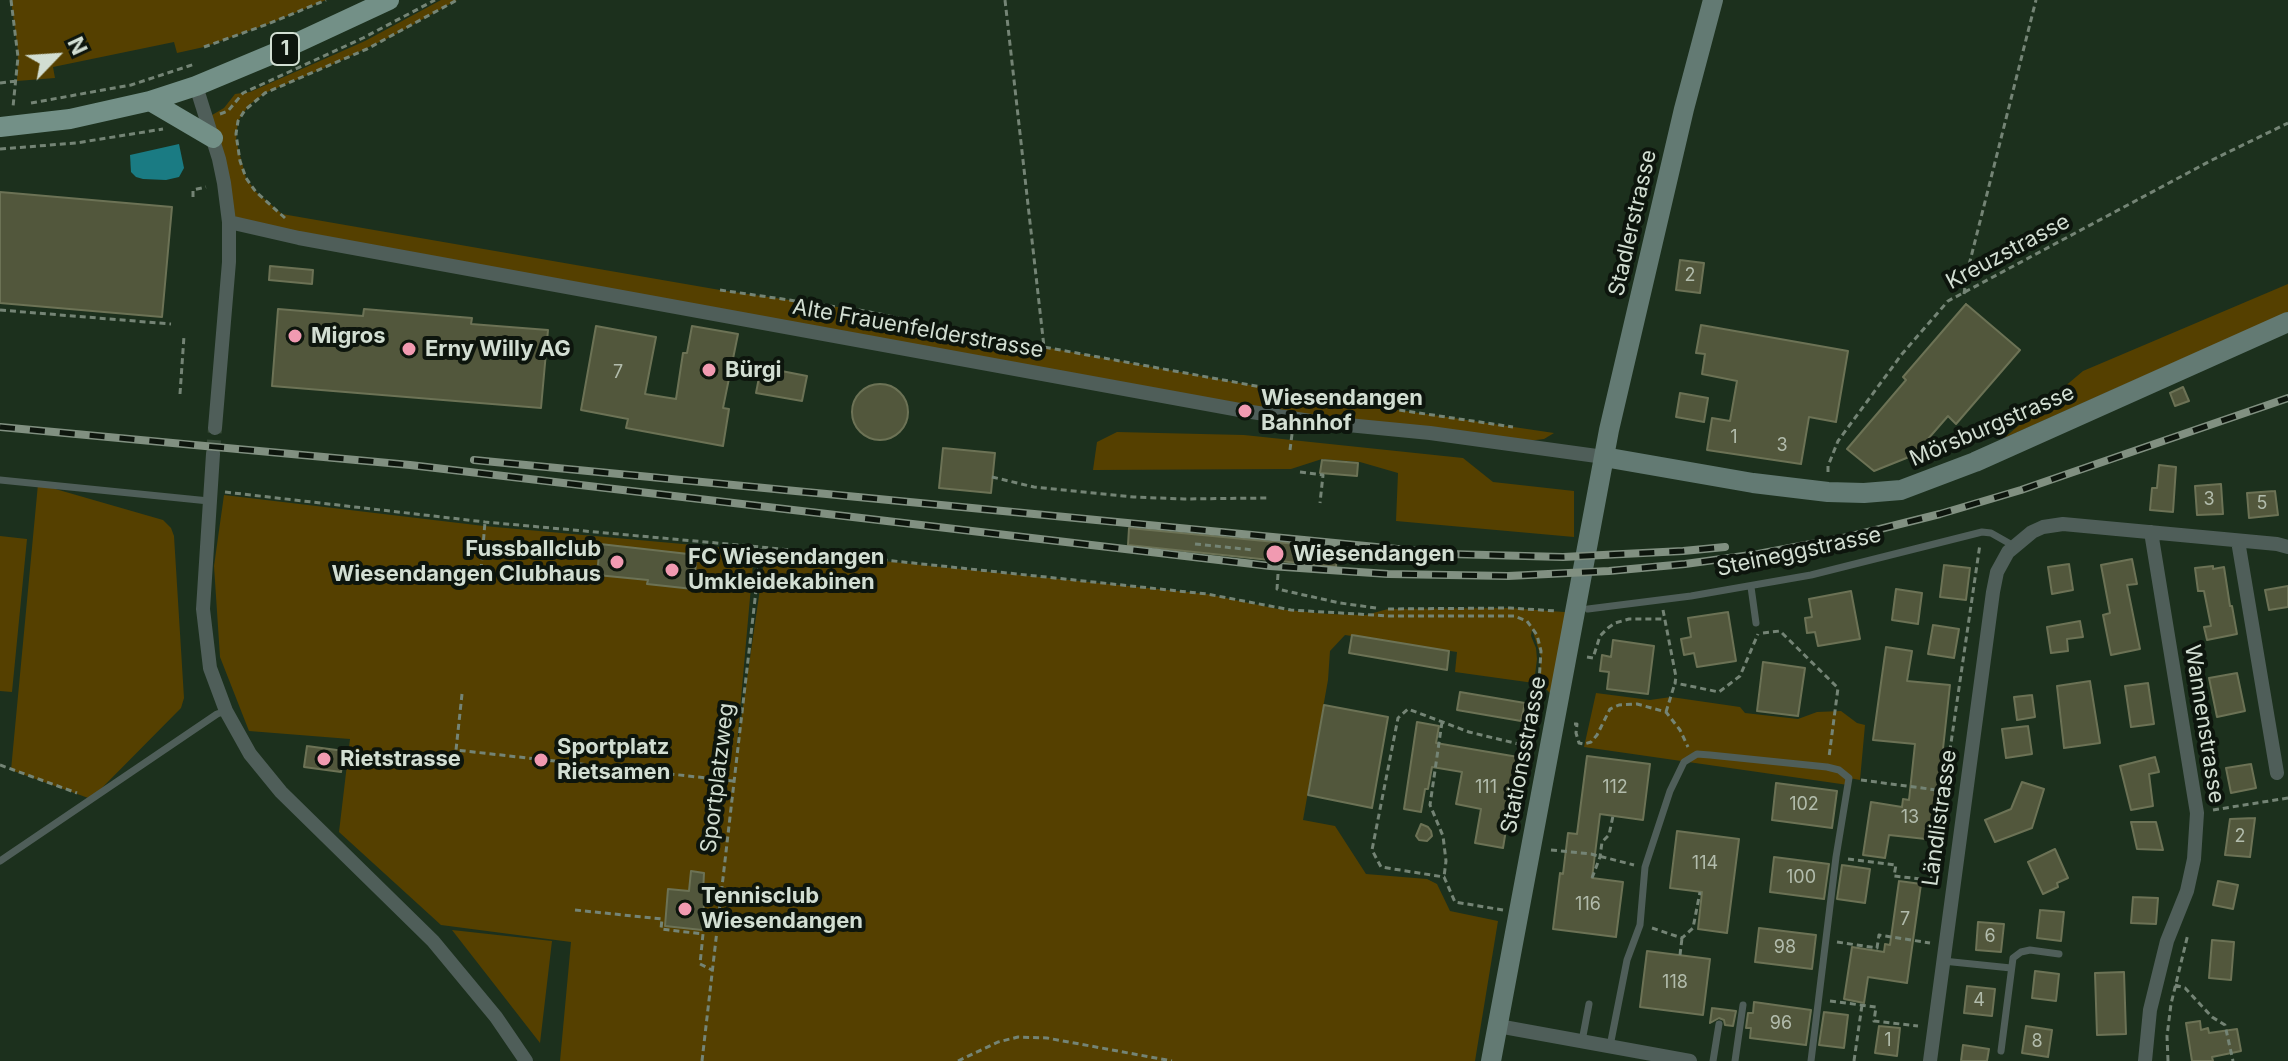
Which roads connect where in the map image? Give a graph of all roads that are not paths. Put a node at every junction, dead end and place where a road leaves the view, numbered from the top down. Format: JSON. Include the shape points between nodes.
{"nodes":[{"id":1,"x":389,"y":0,"type":"edge"},
{"id":2,"x":1713,"y":0,"type":"edge"},
{"id":3,"x":196,"y":86,"type":"junction"},
{"id":4,"x":150,"y":101,"type":"junction"},
{"id":5,"x":0,"y":127,"type":"edge"},
{"id":6,"x":213,"y":138,"type":"junction"},
{"id":7,"x":229,"y":222,"type":"junction"},
{"id":8,"x":2288,"y":322,"type":"edge"},
{"id":9,"x":215,"y":428,"type":"tunnel mouth"},
{"id":10,"x":213,"y":454,"type":"tunnel mouth"},
{"id":11,"x":1604,"y":457,"type":"junction"},
{"id":12,"x":0,"y":480,"type":"edge"},
{"id":13,"x":209,"y":496,"type":"junction"},
{"id":14,"x":2151,"y":532,"type":"junction"},
{"id":15,"x":2238,"y":541,"type":"junction"},
{"id":16,"x":2284,"y":545,"type":"edge"},
{"id":17,"x":2014,"y":546,"type":"junction"},
{"id":18,"x":1751,"y":587,"type":"junction"},
{"id":19,"x":1588,"y":609,"type":"dead end"},
{"id":20,"x":1756,"y":623,"type":"road end"},
{"id":21,"x":226,"y":711,"type":"junction"},
{"id":22,"x":2277,"y":773,"type":"dead end"},
{"id":23,"x":0,"y":861,"type":"edge"},
{"id":24,"x":2059,"y":954,"type":"dead end"},
{"id":25,"x":1943,"y":961,"type":"junction"},
{"id":26,"x":2011,"y":968,"type":"junction"},
{"id":27,"x":1589,"y":1004,"type":"dead end"},
{"id":28,"x":1743,"y":1005,"type":"dead end"},
{"id":29,"x":1719,"y":1024,"type":"dead end"},
{"id":30,"x":1498,"y":1026,"type":"junction"},
{"id":31,"x":1582,"y":1041,"type":"junction"},
{"id":32,"x":1610,"y":1046,"type":"junction"},
{"id":33,"x":2001,"y":1051,"type":"dead end"},
{"id":34,"x":1627,"y":1055,"type":"edge"},
{"id":35,"x":526,"y":1061,"type":"edge"},
{"id":36,"x":1491,"y":1061,"type":"edge"},
{"id":37,"x":1690,"y":1061,"type":"edge"},
{"id":38,"x":1713,"y":1061,"type":"edge"},
{"id":39,"x":1735,"y":1061,"type":"edge"},
{"id":40,"x":1811,"y":1061,"type":"edge"},
{"id":41,"x":1930,"y":1061,"type":"edge"},
{"id":42,"x":2145,"y":1061,"type":"edge"}],
"edges":[{"from":1,"to":3,"type":"main road","number":"1"},
{"from":2,"to":11,"type":"main road","name":"Stadlerstrasse"},
{"from":3,"to":4,"type":"main road","number":"1"},
{"from":3,"to":6,"type":"street"},
{"from":4,"to":5,"type":"main road","number":"1","via":[[70,119]]},
{"from":4,"to":6,"type":"main road"},
{"from":6,"to":7,"type":"street"},
{"from":7,"to":9,"type":"street"},
{"from":7,"to":11,"type":"street","name":"Alte Frauenfelderstrasse","via":[[1245,411]]},
{"from":8,"to":11,"type":"main road","name":"Mörsburgstrasse","via":[[1901,490],[1828,492]]},
{"from":10,"to":13,"type":"street"},
{"from":11,"to":30,"type":"main road","name":"Stationsstrasse"},
{"from":12,"to":13,"type":"lane"},
{"from":13,"to":21,"type":"street","via":[[203,609],[210,668]]},
{"from":14,"to":15,"type":"street"},
{"from":14,"to":17,"type":"street","via":[[2056,525],[2032,532]]},
{"from":14,"to":42,"type":"street","name":"Wannenstrasse","via":[[2197,813],[2194,859],[2150,1010]]},
{"from":15,"to":16,"type":"street"},
{"from":15,"to":22,"type":"street"},
{"from":17,"to":18,"type":"lane","name":"Steineggstrasse","via":[[1982,532]]},
{"from":17,"to":25,"type":"street","name":"Ländlistrasse","via":[[1995,582]]},
{"from":18,"to":19,"type":"lane","name":"Steineggstrasse"},
{"from":18,"to":20,"type":"lane"},
{"from":21,"to":23,"type":"lane"},
{"from":21,"to":35,"type":"street","via":[[250,754],[281,792],[433,941]]},
{"from":24,"to":26,"type":"lane","via":[[2021,952]]},
{"from":25,"to":26,"type":"lane"},
{"from":25,"to":41,"type":"street","name":"Ländlistrasse"},
{"from":26,"to":33,"type":"lane"},
{"from":27,"to":31,"type":"lane"},
{"from":28,"to":39,"type":"lane"},
{"from":29,"to":38,"type":"lane"},
{"from":30,"to":31,"type":"street"},
{"from":30,"to":36,"type":"main road","name":"Stationsstrasse"},
{"from":31,"to":32,"type":"street"},
{"from":32,"to":34,"type":"street"},
{"from":32,"to":40,"type":"lane","via":[[1627,960],[1640,925],[1645,867],[1670,791],[1684,762],[1697,754],[1827,767],[1849,778]]},
{"from":34,"to":37,"type":"street"}]}
